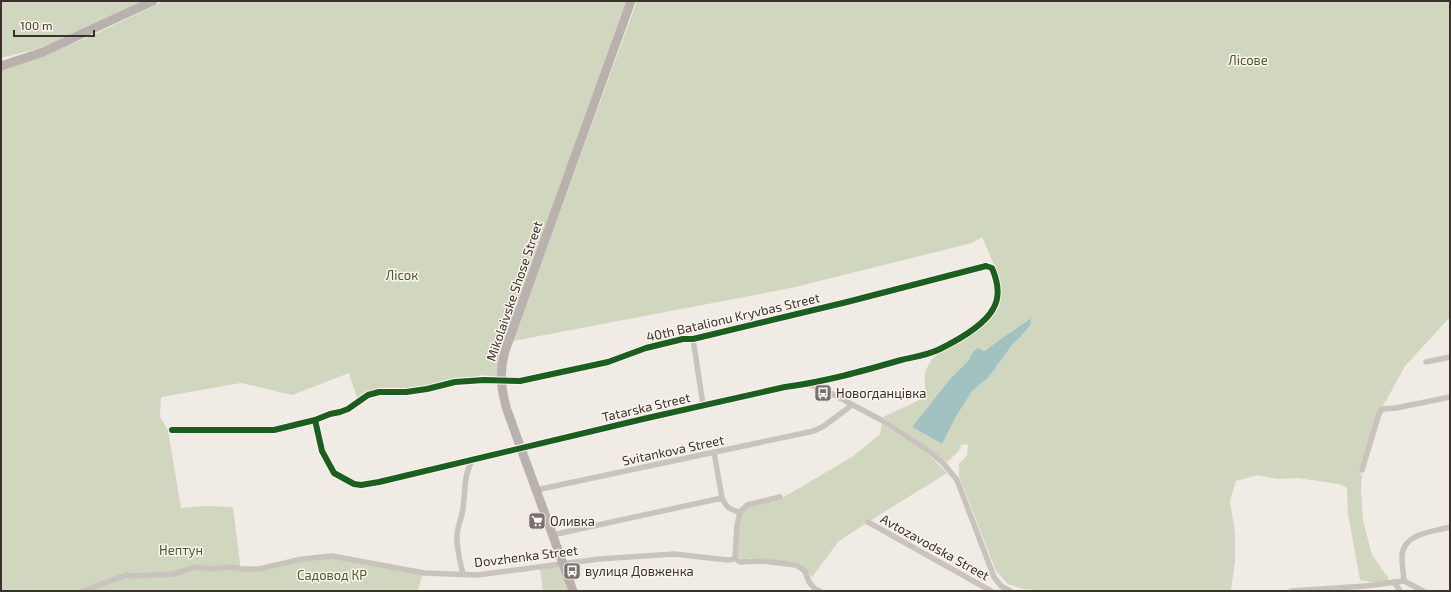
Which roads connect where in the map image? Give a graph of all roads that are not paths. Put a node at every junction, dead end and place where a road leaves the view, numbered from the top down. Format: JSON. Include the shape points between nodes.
{"nodes":[{"id":1,"x":153,"y":1,"type":"edge"},
{"id":2,"x":631,"y":1,"type":"edge"},
{"id":3,"x":1,"y":66,"type":"edge"},
{"id":4,"x":998,"y":294,"type":"joint"},
{"id":5,"x":693,"y":339,"type":"junction"},
{"id":6,"x":1450,"y":357,"type":"edge"},
{"id":7,"x":1426,"y":362,"type":"dead end"},
{"id":8,"x":500,"y":380,"type":"junction"},
{"id":9,"x":807,"y":384,"type":"junction"},
{"id":10,"x":1450,"y":397,"type":"edge"},
{"id":11,"x":703,"y":405,"type":"junction"},
{"id":12,"x":852,"y":405,"type":"junction"},
{"id":13,"x":315,"y":420,"type":"junction"},
{"id":14,"x":172,"y":430,"type":"dead end"},
{"id":15,"x":520,"y":448,"type":"junction"},
{"id":16,"x":714,"y":452,"type":"junction"},
{"id":17,"x":472,"y":460,"type":"junction"},
{"id":18,"x":1362,"y":470,"type":"dead end"},
{"id":19,"x":536,"y":490,"type":"junction"},
{"id":20,"x":780,"y":497,"type":"dead end"},
{"id":21,"x":722,"y":498,"type":"junction"},
{"id":22,"x":740,"y":512,"type":"junction"},
{"id":23,"x":868,"y":522,"type":"dead end"},
{"id":24,"x":1450,"y":527,"type":"edge"},
{"id":25,"x":552,"y":535,"type":"junction"},
{"id":26,"x":735,"y":559,"type":"junction"},
{"id":27,"x":563,"y":563,"type":"junction"},
{"id":28,"x":463,"y":574,"type":"junction"},
{"id":29,"x":1404,"y":581,"type":"junction"},
{"id":30,"x":1394,"y":582,"type":"junction"},
{"id":31,"x":1371,"y":585,"type":"junction"},
{"id":32,"x":83,"y":591,"type":"edge"},
{"id":33,"x":573,"y":591,"type":"edge"},
{"id":34,"x":820,"y":591,"type":"edge"},
{"id":35,"x":991,"y":591,"type":"edge"},
{"id":36,"x":1010,"y":591,"type":"edge"},
{"id":37,"x":1291,"y":591,"type":"edge"},
{"id":38,"x":1376,"y":591,"type":"edge"},
{"id":39,"x":1400,"y":591,"type":"edge"},
{"id":40,"x":1423,"y":591,"type":"edge"}],
"edges":[{"from":1,"to":3,"type":"main road","via":[[43,52]]},
{"from":2,"to":8,"type":"main road","name":"Mikolaivske Shose Street","via":[[505,351]]},
{"from":4,"to":5,"type":"street","name":"40th Batalionu Kryvbas Street","via":[[995,274],[992,268],[986,266]]},
{"from":4,"to":9,"type":"street","name":"Tatarska Street","via":[[993,310],[987,318],[938,350]]},
{"from":5,"to":8,"type":"street","name":"40th Batalionu Kryvbas Street","via":[[683,339],[646,348],[608,362],[520,381]]},
{"from":5,"to":11,"type":"street"},
{"from":6,"to":7,"type":"street"},
{"from":8,"to":13,"type":"street","name":"40th Batalionu Kryvbas Street","via":[[455,382],[406,392],[379,392],[368,395],[348,409]]},
{"from":8,"to":15,"type":"main road","name":"Mikolaivske Shose Street","via":[[506,410]]},
{"from":9,"to":11,"type":"street","name":"Tatarska Street"},
{"from":9,"to":12,"type":"street","via":[[825,390]]},
{"from":10,"to":18,"type":"street","via":[[1382,409],[1378,414]]},
{"from":11,"to":15,"type":"street","name":"Tatarska Street"},
{"from":12,"to":16,"type":"street","name":"Svitankova Street","via":[[814,431]]},
{"from":12,"to":36,"type":"street","via":[[883,421],[943,463],[957,480],[994,577],[1001,586]]},
{"from":13,"to":14,"type":"street","name":"40th Batalionu Kryvbas Street","via":[[274,430]]},
{"from":13,"to":17,"type":"street","name":"Tatarska Street","via":[[322,451],[334,473],[361,486]]},
{"from":15,"to":17,"type":"street","name":"Tatarska Street"},
{"from":15,"to":19,"type":"main road","name":"Mikolaivske Shose Street"},
{"from":16,"to":19,"type":"street","name":"Svitankova Street"},
{"from":16,"to":21,"type":"street"},
{"from":17,"to":28,"type":"street","via":[[465,480],[457,535]]},
{"from":19,"to":25,"type":"main road","name":"Mikolaivske Shose Street"},
{"from":20,"to":22,"type":"street","via":[[747,505]]},
{"from":21,"to":22,"type":"street","via":[[725,505]]},
{"from":21,"to":25,"type":"street"},
{"from":22,"to":26,"type":"street"},
{"from":23,"to":35,"type":"street","name":"Avtozavodska Street"},
{"from":24,"to":29,"type":"street","via":[[1414,537],[1405,544],[1402,554]]},
{"from":25,"to":27,"type":"main road","name":"Mikolaivske Shose Street"},
{"from":26,"to":27,"type":"street","name":"Dovzhenka Street","via":[[674,554],[599,558]]},
{"from":26,"to":34,"type":"street","name":"Dovzhenka Street","via":[[740,562],[762,561],[796,565],[805,571],[809,582]]},
{"from":27,"to":28,"type":"street","name":"Dovzhenka Street","via":[[491,574]]},
{"from":27,"to":33,"type":"main road","name":"Mikolaivske Shose Street"},
{"from":28,"to":32,"type":"street","name":"Dovzhenka Street","via":[[424,573],[332,556],[302,559],[259,569],[196,567],[173,574],[126,574]]},
{"from":29,"to":30,"type":"street"},
{"from":29,"to":40,"type":"street"},
{"from":30,"to":31,"type":"street"},
{"from":30,"to":39,"type":"street"},
{"from":31,"to":37,"type":"street"},
{"from":31,"to":38,"type":"street"}]}
